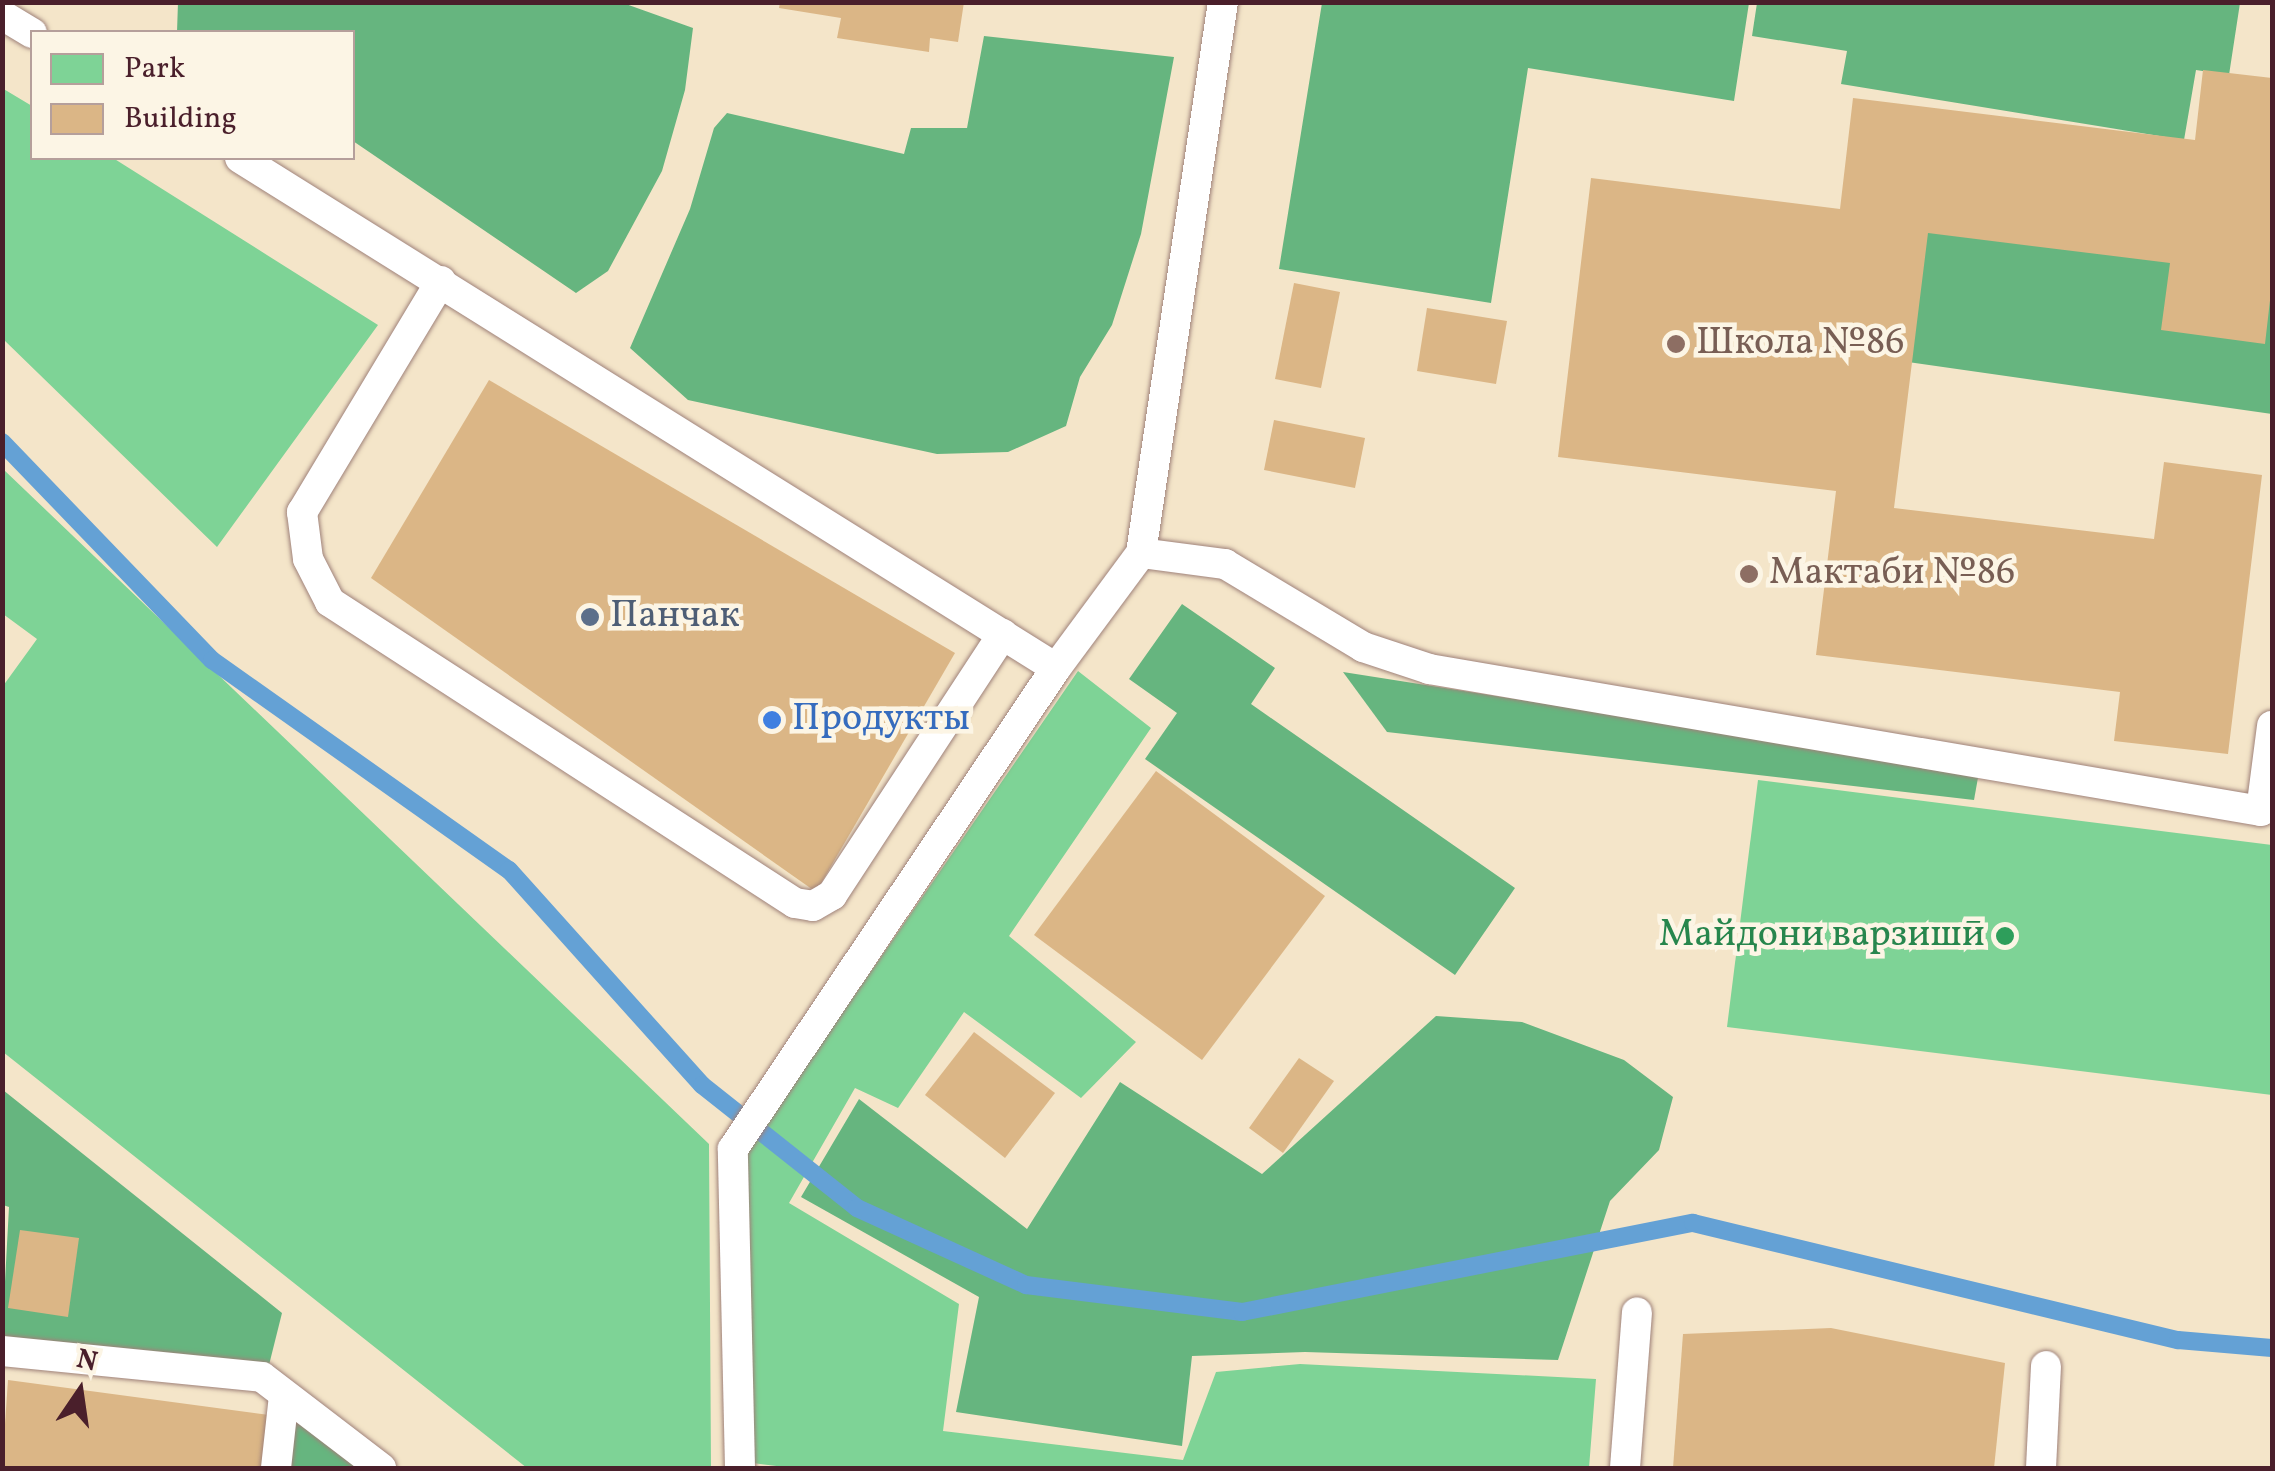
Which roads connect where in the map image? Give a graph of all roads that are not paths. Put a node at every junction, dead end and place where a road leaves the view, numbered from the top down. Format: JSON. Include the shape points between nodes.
{"nodes":[{"id":1,"x":1222,"y":2,"type":"edge"},
{"id":2,"x":2,"y":15,"type":"edge"},
{"id":3,"x":30,"y":32,"type":"edge"},
{"id":4,"x":243,"y":160,"type":"edge"},
{"id":5,"x":442,"y":282,"type":"junction"},
{"id":6,"x":1141,"y":553,"type":"junction"},
{"id":7,"x":1003,"y":634,"type":"junction"},
{"id":8,"x":1056,"y":668,"type":"junction"},
{"id":9,"x":2272,"y":726,"type":"edge"},
{"id":10,"x":1637,"y":1312,"type":"dead end"},
{"id":11,"x":2,"y":1351,"type":"edge"},
{"id":12,"x":2046,"y":1366,"type":"dead end"},
{"id":13,"x":284,"y":1395,"type":"junction"},
{"id":14,"x":276,"y":1468,"type":"edge"},
{"id":15,"x":381,"y":1468,"type":"edge"},
{"id":16,"x":740,"y":1468,"type":"edge"},
{"id":17,"x":1625,"y":1468,"type":"edge"},
{"id":18,"x":2040,"y":1468,"type":"edge"}],
"edges":[{"from":1,"to":6,"type":"lane"},
{"from":2,"to":3,"type":"lane"},
{"from":4,"to":5,"type":"lane"},
{"from":5,"to":7,"type":"lane"},
{"from":5,"to":7,"type":"lane","via":[[302,512],[308,559],[330,602],[795,903],[813,906],[832,896]]},
{"from":6,"to":8,"type":"lane"},
{"from":6,"to":9,"type":"lane","via":[[1225,564],[1363,647],[1429,670],[2261,811]]},
{"from":7,"to":8,"type":"lane"},
{"from":8,"to":16,"type":"lane","via":[[732,1149]]},
{"from":10,"to":17,"type":"lane"},
{"from":11,"to":13,"type":"lane","via":[[262,1377]]},
{"from":12,"to":18,"type":"lane"},
{"from":13,"to":14,"type":"lane"},
{"from":13,"to":15,"type":"lane"}]}
